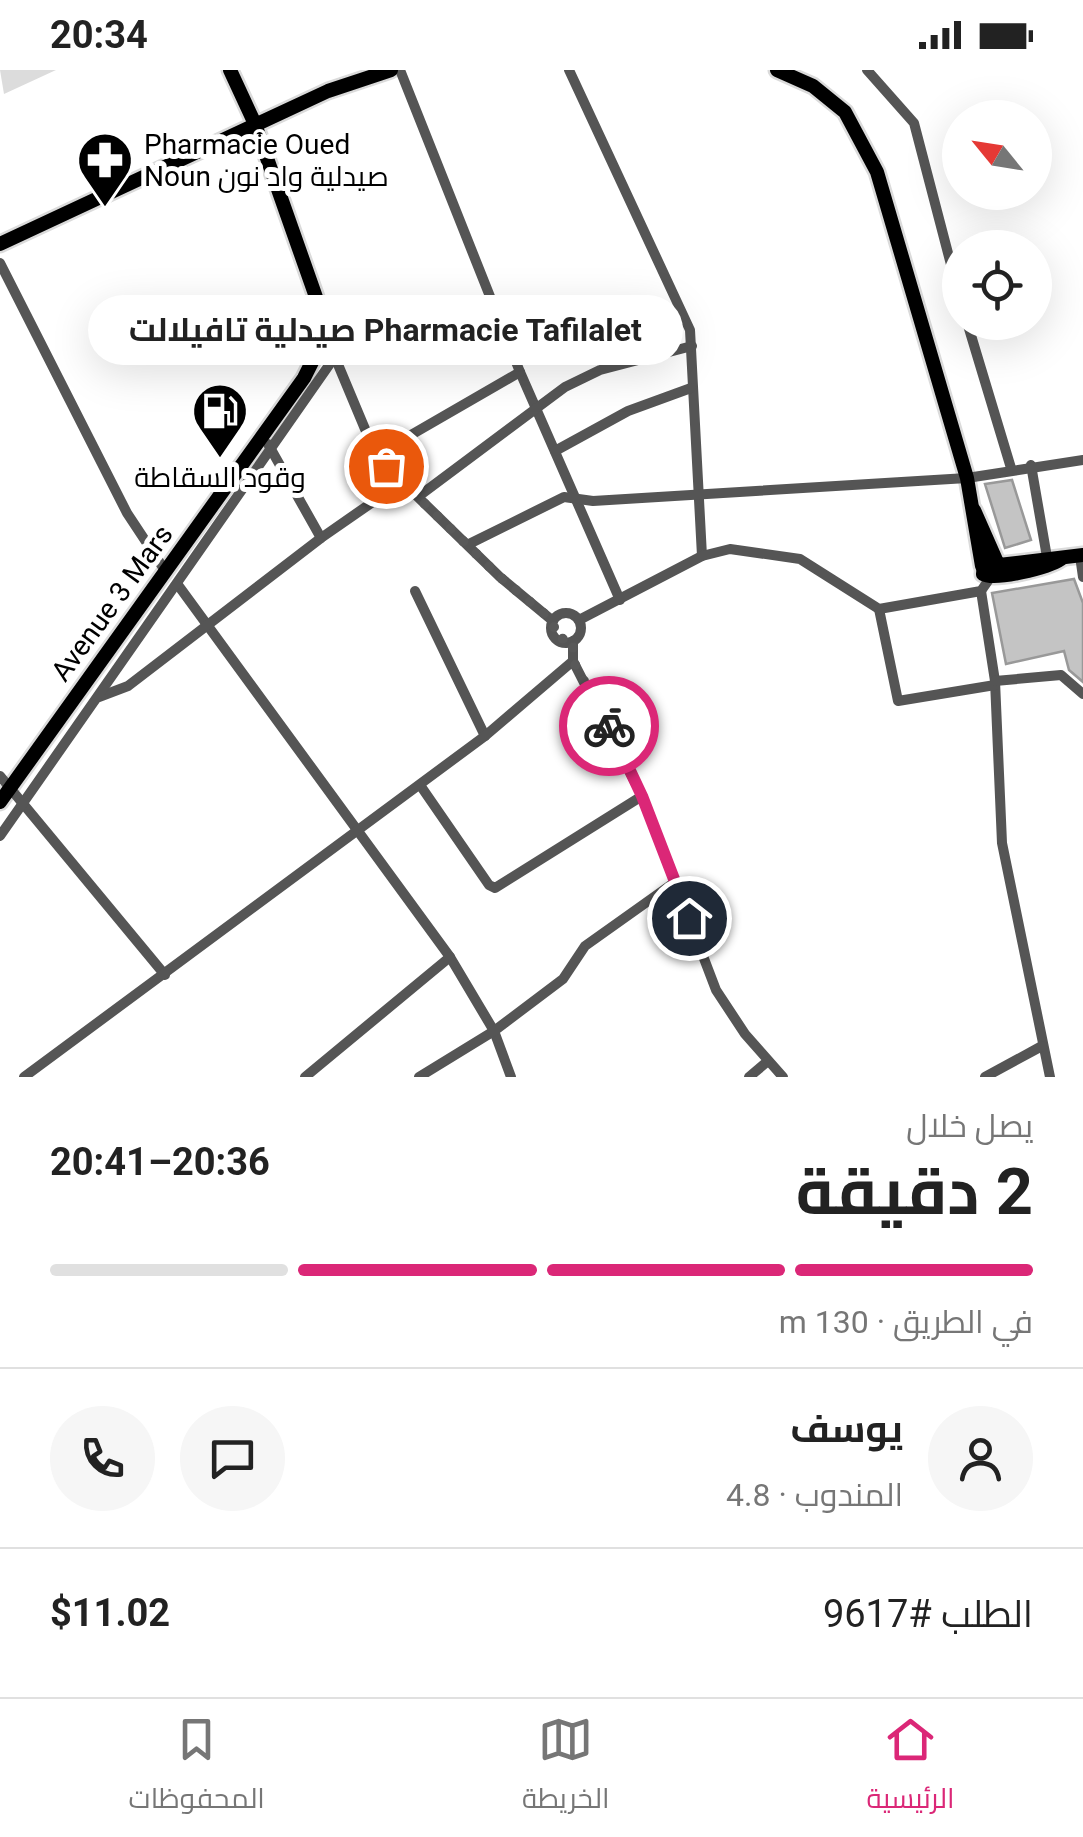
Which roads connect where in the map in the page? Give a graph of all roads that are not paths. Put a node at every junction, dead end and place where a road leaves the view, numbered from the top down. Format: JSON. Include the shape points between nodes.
{"nodes":[{"id":1,"x":230,"y":70,"type":"edge"},
{"id":2,"x":348,"y":70,"type":"edge"},
{"id":3,"x":391,"y":70,"type":"edge"},
{"id":4,"x":400,"y":70,"type":"edge"},
{"id":5,"x":569,"y":70,"type":"edge"},
{"id":6,"x":778,"y":70,"type":"edge"},
{"id":7,"x":867,"y":70,"type":"edge"},
{"id":8,"x":328,"y":91,"type":"junction"},
{"id":9,"x":255,"y":124,"type":"junction"},
{"id":10,"x":942,"y":230,"type":"edge"},
{"id":11,"x":2,"y":238,"type":"edge"},
{"id":12,"x":0,"y":263,"type":"edge"},
{"id":13,"x":324,"y":330,"type":"junction"},
{"id":14,"x":972,"y":340,"type":"edge"},
{"id":15,"x":692,"y":346,"type":"junction"},
{"id":16,"x":334,"y":358,"type":"junction"},
{"id":17,"x":520,"y":372,"type":"junction"},
{"id":18,"x":691,"y":388,"type":"junction"},
{"id":19,"x":534,"y":406,"type":"junction"},
{"id":20,"x":261,"y":435,"type":"junction"},
{"id":21,"x":272,"y":448,"type":"junction"},
{"id":22,"x":556,"y":451,"type":"junction"},
{"id":23,"x":378,"y":454,"type":"junction"},
{"id":24,"x":1083,"y":460,"type":"edge"},
{"id":25,"x":1031,"y":465,"type":"junction"},
{"id":26,"x":1011,"y":468,"type":"junction"},
{"id":27,"x":967,"y":478,"type":"junction"},
{"id":28,"x":404,"y":482,"type":"junction"},
{"id":29,"x":420,"y":496,"type":"junction"},
{"id":30,"x":575,"y":496,"type":"junction"},
{"id":31,"x":699,"y":497,"type":"junction"},
{"id":32,"x":321,"y":538,"type":"junction"},
{"id":33,"x":468,"y":544,"type":"junction"},
{"id":34,"x":702,"y":556,"type":"junction"},
{"id":35,"x":1081,"y":556,"type":"edge"},
{"id":36,"x":1052,"y":561,"type":"junction"},
{"id":37,"x":166,"y":572,"type":"junction"},
{"id":38,"x":991,"y":573,"type":"junction"},
{"id":39,"x":1083,"y":577,"type":"edge"},
{"id":40,"x":178,"y":584,"type":"junction"},
{"id":41,"x":415,"y":591,"type":"dead end"},
{"id":42,"x":620,"y":600,"type":"junction"},
{"id":43,"x":880,"y":610,"type":"junction"},
{"id":44,"x":579,"y":620,"type":"junction"},
{"id":45,"x":553,"y":621,"type":"junction"},
{"id":46,"x":208,"y":628,"type":"junction"},
{"id":47,"x":573,"y":640,"type":"junction"},
{"id":48,"x":573,"y":661,"type":"junction"},
{"id":49,"x":995,"y":683,"type":"junction"},
{"id":50,"x":1083,"y":694,"type":"edge"},
{"id":51,"x":99,"y":697,"type":"junction"},
{"id":52,"x":485,"y":736,"type":"junction"},
{"id":53,"x":0,"y":776,"type":"edge"},
{"id":54,"x":420,"y":785,"type":"junction"},
{"id":55,"x":10,"y":788,"type":"junction"},
{"id":56,"x":642,"y":796,"type":"junction"},
{"id":57,"x":0,"y":802,"type":"edge"},
{"id":58,"x":23,"y":804,"type":"junction"},
{"id":59,"x":357,"y":832,"type":"junction"},
{"id":60,"x":0,"y":836,"type":"edge"},
{"id":61,"x":675,"y":882,"type":"junction"},
{"id":62,"x":450,"y":957,"type":"junction"},
{"id":63,"x":165,"y":974,"type":"junction"},
{"id":64,"x":494,"y":1030,"type":"junction"},
{"id":65,"x":1042,"y":1046,"type":"junction"},
{"id":66,"x":768,"y":1061,"type":"junction"},
{"id":67,"x":24,"y":1077,"type":"edge"},
{"id":68,"x":306,"y":1077,"type":"edge"},
{"id":69,"x":418,"y":1077,"type":"edge"},
{"id":70,"x":511,"y":1077,"type":"edge"},
{"id":71,"x":748,"y":1077,"type":"edge"},
{"id":72,"x":783,"y":1077,"type":"edge"},
{"id":73,"x":985,"y":1077,"type":"edge"},
{"id":74,"x":1050,"y":1077,"type":"edge"}],
"edges":[{"from":1,"to":9,"type":"main road"},
{"from":2,"to":8,"type":"main road"},
{"from":3,"to":8,"type":"main road"},
{"from":4,"to":17,"type":"street"},
{"from":5,"to":15,"type":"street","via":[[682,304]]},
{"from":6,"to":27,"type":"main road","via":[[831,99],[867,148]]},
{"from":7,"to":10,"type":"street","via":[[914,123]]},
{"from":8,"to":9,"type":"main road"},
{"from":9,"to":11,"type":"main road"},
{"from":9,"to":13,"type":"main road"},
{"from":12,"to":37,"type":"street","via":[[127,514]]},
{"from":13,"to":16,"type":"street"},
{"from":13,"to":20,"type":"main road","name":"Avenue 3 Mars","via":[[304,378]]},
{"from":14,"to":26,"type":"street"},
{"from":15,"to":18,"type":"street"},
{"from":15,"to":19,"type":"street","via":[[600,370]]},
{"from":16,"to":21,"type":"street"},
{"from":16,"to":23,"type":"street"},
{"from":17,"to":19,"type":"street"},
{"from":17,"to":23,"type":"street"},
{"from":18,"to":22,"type":"street","via":[[628,411]]},
{"from":18,"to":31,"type":"street"},
{"from":19,"to":22,"type":"street"},
{"from":19,"to":29,"type":"street"},
{"from":20,"to":21,"type":"street"},
{"from":20,"to":37,"type":"main road","name":"Avenue 3 Mars"},
{"from":21,"to":32,"type":"street"},
{"from":21,"to":40,"type":"street"},
{"from":22,"to":30,"type":"street"},
{"from":23,"to":28,"type":"street"},
{"from":24,"to":25,"type":"street"},
{"from":25,"to":26,"type":"street"},
{"from":25,"to":36,"type":"street"},
{"from":26,"to":27,"type":"street"},
{"from":27,"to":31,"type":"street"},
{"from":27,"to":38,"type":"main road"},
{"from":28,"to":29,"type":"street"},
{"from":28,"to":32,"type":"street"},
{"from":29,"to":33,"type":"street"},
{"from":30,"to":31,"type":"street"},
{"from":30,"to":33,"type":"street"},
{"from":30,"to":42,"type":"street"},
{"from":31,"to":34,"type":"street"},
{"from":32,"to":46,"type":"street"},
{"from":33,"to":45,"type":"street"},
{"from":34,"to":42,"type":"street"},
{"from":34,"to":43,"type":"street","via":[[730,549],[800,559]]},
{"from":35,"to":36,"type":"main road"},
{"from":35,"to":39,"type":"street"},
{"from":36,"to":38,"type":"main road"},
{"from":37,"to":55,"type":"main road","name":"Avenue 3 Mars"},
{"from":38,"to":43,"type":"street"},
{"from":38,"to":49,"type":"street"},
{"from":40,"to":46,"type":"street"},
{"from":40,"to":51,"type":"street"},
{"from":41,"to":52,"type":"street"},
{"from":42,"to":44,"type":"street"},
{"from":43,"to":49,"type":"street","via":[[898,701]]},
{"from":44,"to":45,"type":"street","via":[[566,613]]},
{"from":44,"to":47,"type":"street"},
{"from":45,"to":47,"type":"street","via":[[556,638]]},
{"from":46,"to":51,"type":"street","via":[[128,686]]},
{"from":46,"to":59,"type":"street"},
{"from":47,"to":48,"type":"street"},
{"from":48,"to":52,"type":"street"},
{"from":48,"to":56,"type":"street"},
{"from":49,"to":50,"type":"street","via":[[1061,675]]},
{"from":49,"to":65,"type":"street","via":[[1002,843]]},
{"from":51,"to":58,"type":"street"},
{"from":52,"to":54,"type":"street"},
{"from":53,"to":55,"type":"street"},
{"from":54,"to":56,"type":"street","via":[[495,888]]},
{"from":54,"to":59,"type":"street"},
{"from":55,"to":57,"type":"main road","name":"Avenue 3 Mars"},
{"from":55,"to":58,"type":"street"},
{"from":56,"to":61,"type":"street"},
{"from":58,"to":60,"type":"street"},
{"from":58,"to":63,"type":"street"},
{"from":59,"to":62,"type":"street"},
{"from":59,"to":63,"type":"street"},
{"from":61,"to":64,"type":"street","via":[[585,946],[563,979]]},
{"from":61,"to":66,"type":"street","via":[[716,990]]},
{"from":62,"to":64,"type":"street"},
{"from":62,"to":68,"type":"street"},
{"from":63,"to":67,"type":"street"},
{"from":64,"to":69,"type":"street"},
{"from":64,"to":70,"type":"street"},
{"from":65,"to":73,"type":"street"},
{"from":65,"to":74,"type":"street"},
{"from":66,"to":71,"type":"street"},
{"from":66,"to":72,"type":"street"}]}
